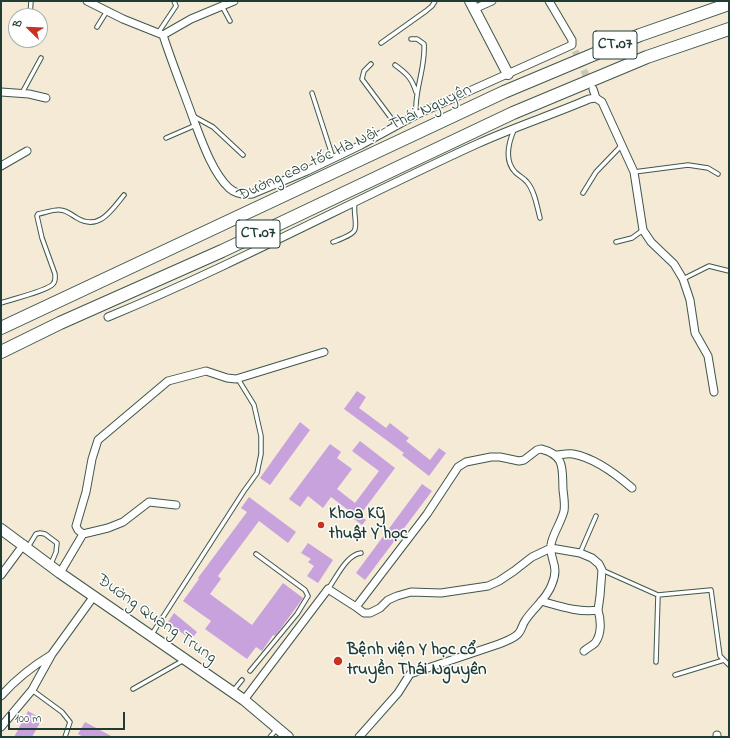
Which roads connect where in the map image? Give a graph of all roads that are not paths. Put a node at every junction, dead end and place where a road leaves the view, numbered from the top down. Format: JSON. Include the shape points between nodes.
{"nodes":[{"id":1,"x":87,"y":1,"type":"edge"},
{"id":2,"x":174,"y":1,"type":"edge"},
{"id":3,"x":234,"y":1,"type":"edge"},
{"id":4,"x":435,"y":1,"type":"edge"},
{"id":5,"x":492,"y":1,"type":"edge"},
{"id":6,"x":549,"y":1,"type":"edge"},
{"id":7,"x":729,"y":4,"type":"edge"},
{"id":8,"x":472,"y":5,"type":"edge"},
{"id":9,"x":222,"y":6,"type":"junction"},
{"id":10,"x":108,"y":11,"type":"junction"},
{"id":11,"x":230,"y":21,"type":"dead end"},
{"id":12,"x":97,"y":27,"type":"dead end"},
{"id":13,"x":729,"y":29,"type":"edge"},
{"id":14,"x":160,"y":34,"type":"junction"},
{"id":15,"x":411,"y":40,"type":"dead end"},
{"id":16,"x":381,"y":43,"type":"dead end"},
{"id":17,"x":41,"y":58,"type":"dead end"},
{"id":18,"x":370,"y":64,"type":"dead end"},
{"id":19,"x":395,"y":65,"type":"dead end"},
{"id":20,"x":508,"y":74,"type":"junction"},
{"id":21,"x":592,"y":89,"type":"tunnel mouth"},
{"id":22,"x":1,"y":92,"type":"edge"},
{"id":23,"x":22,"y":93,"type":"junction"},
{"id":24,"x":312,"y":93,"type":"dead end"},
{"id":25,"x":417,"y":93,"type":"junction"},
{"id":26,"x":46,"y":98,"type":"dead end"},
{"id":27,"x":596,"y":98,"type":"junction"},
{"id":28,"x":416,"y":115,"type":"junction"},
{"id":29,"x":192,"y":116,"type":"junction"},
{"id":30,"x":196,"y":125,"type":"junction"},
{"id":31,"x":397,"y":126,"type":"junction"},
{"id":32,"x":514,"y":128,"type":"junction"},
{"id":33,"x":166,"y":138,"type":"dead end"},
{"id":34,"x":622,"y":146,"type":"junction"},
{"id":35,"x":27,"y":151,"type":"dead end"},
{"id":36,"x":243,"y":155,"type":"dead end"},
{"id":37,"x":333,"y":158,"type":"junction"},
{"id":38,"x":1,"y":166,"type":"edge"},
{"id":39,"x":634,"y":172,"type":"junction"},
{"id":40,"x":718,"y":174,"type":"dead end"},
{"id":41,"x":583,"y":194,"type":"dead end"},
{"id":42,"x":124,"y":195,"type":"dead end"},
{"id":43,"x":355,"y":202,"type":"junction"},
{"id":44,"x":540,"y":218,"type":"dead end"},
{"id":45,"x":643,"y":230,"type":"junction"},
{"id":46,"x":333,"y":242,"type":"dead end"},
{"id":47,"x":616,"y":242,"type":"dead end"},
{"id":48,"x":729,"y":271,"type":"edge"},
{"id":49,"x":683,"y":279,"type":"junction"},
{"id":50,"x":1,"y":302,"type":"edge"},
{"id":51,"x":108,"y":317,"type":"dead end"},
{"id":52,"x":1,"y":328,"type":"edge"},
{"id":53,"x":1,"y":352,"type":"edge"},
{"id":54,"x":324,"y":352,"type":"dead end"},
{"id":55,"x":238,"y":379,"type":"junction"},
{"id":56,"x":714,"y":392,"type":"dead end"},
{"id":57,"x":554,"y":455,"type":"junction"},
{"id":58,"x":632,"y":488,"type":"dead end"},
{"id":59,"x":176,"y":505,"type":"dead end"},
{"id":60,"x":596,"y":516,"type":"dead end"},
{"id":61,"x":2,"y":528,"type":"edge"},
{"id":62,"x":83,"y":534,"type":"junction"},
{"id":63,"x":26,"y":546,"type":"junction"},
{"id":64,"x":551,"y":548,"type":"junction"},
{"id":65,"x":361,"y":553,"type":"dead end"},
{"id":66,"x":580,"y":553,"type":"junction"},
{"id":67,"x":256,"y":554,"type":"dead end"},
{"id":68,"x":50,"y":565,"type":"junction"},
{"id":69,"x":602,"y":570,"type":"junction"},
{"id":70,"x":60,"y":573,"type":"junction"},
{"id":71,"x":1,"y":575,"type":"edge"},
{"id":72,"x":328,"y":590,"type":"junction"},
{"id":73,"x":658,"y":595,"type":"junction"},
{"id":74,"x":94,"y":596,"type":"junction"},
{"id":75,"x":541,"y":601,"type":"junction"},
{"id":76,"x":356,"y":607,"type":"junction"},
{"id":77,"x":598,"y":610,"type":"junction"},
{"id":78,"x":152,"y":635,"type":"junction"},
{"id":79,"x":584,"y":651,"type":"dead end"},
{"id":80,"x":52,"y":654,"type":"junction"},
{"id":81,"x":186,"y":660,"type":"junction"},
{"id":82,"x":724,"y":660,"type":"junction"},
{"id":83,"x":656,"y":662,"type":"dead end"},
{"id":84,"x":729,"y":665,"type":"edge"},
{"id":85,"x":250,"y":671,"type":"dead end"},
{"id":86,"x":675,"y":675,"type":"dead end"},
{"id":87,"x":242,"y":680,"type":"dead end"},
{"id":88,"x":133,"y":689,"type":"dead end"},
{"id":89,"x":32,"y":690,"type":"junction"},
{"id":90,"x":232,"y":692,"type":"junction"},
{"id":91,"x":1,"y":696,"type":"edge"},
{"id":92,"x":244,"y":700,"type":"junction"},
{"id":93,"x":1,"y":727,"type":"edge"},
{"id":94,"x":277,"y":728,"type":"junction"},
{"id":95,"x":65,"y":737,"type":"edge"},
{"id":96,"x":270,"y":737,"type":"edge"},
{"id":97,"x":288,"y":737,"type":"edge"},
{"id":98,"x":359,"y":737,"type":"edge"}],
"edges":[{"from":1,"to":10,"type":"street"},
{"from":2,"to":14,"type":"lane","via":[[176,6]]},
{"from":3,"to":9,"type":"street"},
{"from":4,"to":16,"type":"lane","via":[[426,11]]},
{"from":5,"to":8,"type":"street"},
{"from":6,"to":20,"type":"street","via":[[572,40],[573,48]]},
{"from":7,"to":52,"type":"highway","name":"Đường cao tốc Hà Nội - Thái Nguyên","number":"CT.07","via":[[640,35],[504,92]]},
{"from":8,"to":20,"type":"main road"},
{"from":9,"to":11,"type":"lane"},
{"from":9,"to":14,"type":"street"},
{"from":10,"to":12,"type":"lane"},
{"from":10,"to":14,"type":"street"},
{"from":13,"to":53,"type":"highway","number":"CT.07","via":[[647,57],[513,113]]},
{"from":14,"to":29,"type":"street"},
{"from":15,"to":25,"type":"lane","via":[[417,39],[424,44],[424,59]]},
{"from":17,"to":23,"type":"lane"},
{"from":18,"to":31,"type":"lane","via":[[362,79]]},
{"from":19,"to":25,"type":"lane","via":[[414,82]]},
{"from":20,"to":28,"type":"street"},
{"from":21,"to":27,"type":"street"},
{"from":22,"to":23,"type":"street"},
{"from":23,"to":26,"type":"street"},
{"from":24,"to":37,"type":"lane"},
{"from":25,"to":28,"type":"lane"},
{"from":27,"to":32,"type":"street"},
{"from":27,"to":34,"type":"street","via":[[602,102]]},
{"from":28,"to":31,"type":"street"},
{"from":29,"to":30,"type":"street"},
{"from":29,"to":36,"type":"lane","via":[[213,127]]},
{"from":30,"to":33,"type":"lane"},
{"from":30,"to":37,"type":"street","via":[[222,180],[230,189],[243,195],[252,194]]},
{"from":31,"to":37,"type":"street"},
{"from":32,"to":43,"type":"street"},
{"from":32,"to":44,"type":"lane","via":[[509,141],[508,160],[515,172],[530,186]]},
{"from":34,"to":39,"type":"street"},
{"from":34,"to":41,"type":"lane","via":[[596,172]]},
{"from":35,"to":38,"type":"street"},
{"from":39,"to":40,"type":"lane","via":[[688,165],[708,168]]},
{"from":39,"to":45,"type":"street"},
{"from":42,"to":50,"type":"lane","via":[[103,219],[94,223],[60,210],[38,214],[42,238],[55,274],[53,285]]},
{"from":43,"to":46,"type":"lane","via":[[355,229]]},
{"from":43,"to":51,"type":"street","via":[[202,276]]},
{"from":45,"to":47,"type":"lane","via":[[632,238]]},
{"from":45,"to":49,"type":"street","via":[[651,242],[674,264]]},
{"from":48,"to":49,"type":"lane","via":[[709,266]]},
{"from":49,"to":56,"type":"street","via":[[690,300],[695,333],[708,356]]},
{"from":54,"to":55,"type":"street"},
{"from":55,"to":62,"type":"street","via":[[206,371],[168,381],[98,440],[76,526]]},
{"from":55,"to":78,"type":"lane","via":[[254,405],[261,436],[257,474]]},
{"from":57,"to":58,"type":"street","via":[[572,454],[587,458],[604,466]]},
{"from":57,"to":64,"type":"street","via":[[562,466],[564,510]]},
{"from":57,"to":76,"type":"street","via":[[541,449],[519,461],[491,457],[462,464],[455,470],[427,514]]},
{"from":59,"to":62,"type":"street","via":[[149,502],[123,522]]},
{"from":60,"to":66,"type":"lane"},
{"from":61,"to":63,"type":"main road","name":"Đường Quang Trung"},
{"from":62,"to":70,"type":"street"},
{"from":63,"to":68,"type":"main road","name":"Đường Quang Trung"},
{"from":63,"to":68,"type":"lane","via":[[40,533],[57,543]]},
{"from":63,"to":71,"type":"street"},
{"from":64,"to":66,"type":"street"},
{"from":64,"to":75,"type":"street","via":[[555,575],[552,586]]},
{"from":64,"to":76,"type":"street","via":[[532,557],[488,586],[441,593],[411,592],[388,600],[370,613],[364,613]]},
{"from":65,"to":72,"type":"lane","via":[[348,560]]},
{"from":66,"to":69,"type":"street","via":[[592,558]]},
{"from":67,"to":85,"type":"lane","via":[[305,590],[308,596],[297,614]]},
{"from":68,"to":70,"type":"main road","name":"Đường Quang Trung"},
{"from":69,"to":73,"type":"lane"},
{"from":69,"to":77,"type":"street"},
{"from":70,"to":74,"type":"main road","name":"Đường Quang Trung"},
{"from":72,"to":76,"type":"street"},
{"from":72,"to":92,"type":"street"},
{"from":73,"to":82,"type":"lane","via":[[711,590],[720,656]]},
{"from":73,"to":83,"type":"lane"},
{"from":74,"to":78,"type":"main road","name":"Đường Quang Trung"},
{"from":74,"to":80,"type":"street"},
{"from":75,"to":77,"type":"street","via":[[568,608]]},
{"from":75,"to":98,"type":"street","via":[[526,618],[521,630],[512,638],[410,674],[398,693]]},
{"from":77,"to":79,"type":"street","via":[[600,632],[594,644]]},
{"from":78,"to":81,"type":"main road","name":"Đường Quang Trung"},
{"from":80,"to":89,"type":"street"},
{"from":80,"to":91,"type":"street","via":[[23,673]]},
{"from":81,"to":88,"type":"lane"},
{"from":81,"to":90,"type":"main road","name":"Đường Quang Trung"},
{"from":82,"to":84,"type":"lane"},
{"from":82,"to":86,"type":"lane"},
{"from":87,"to":90,"type":"lane"},
{"from":89,"to":93,"type":"street"},
{"from":89,"to":95,"type":"lane","via":[[62,712],[70,722]]},
{"from":90,"to":92,"type":"main road","name":"Đường Quang Trung"},
{"from":92,"to":94,"type":"main road","name":"Đường Quang Trung"},
{"from":94,"to":96,"type":"lane"},
{"from":94,"to":97,"type":"main road","name":"Đường Quang Trung"}]}
